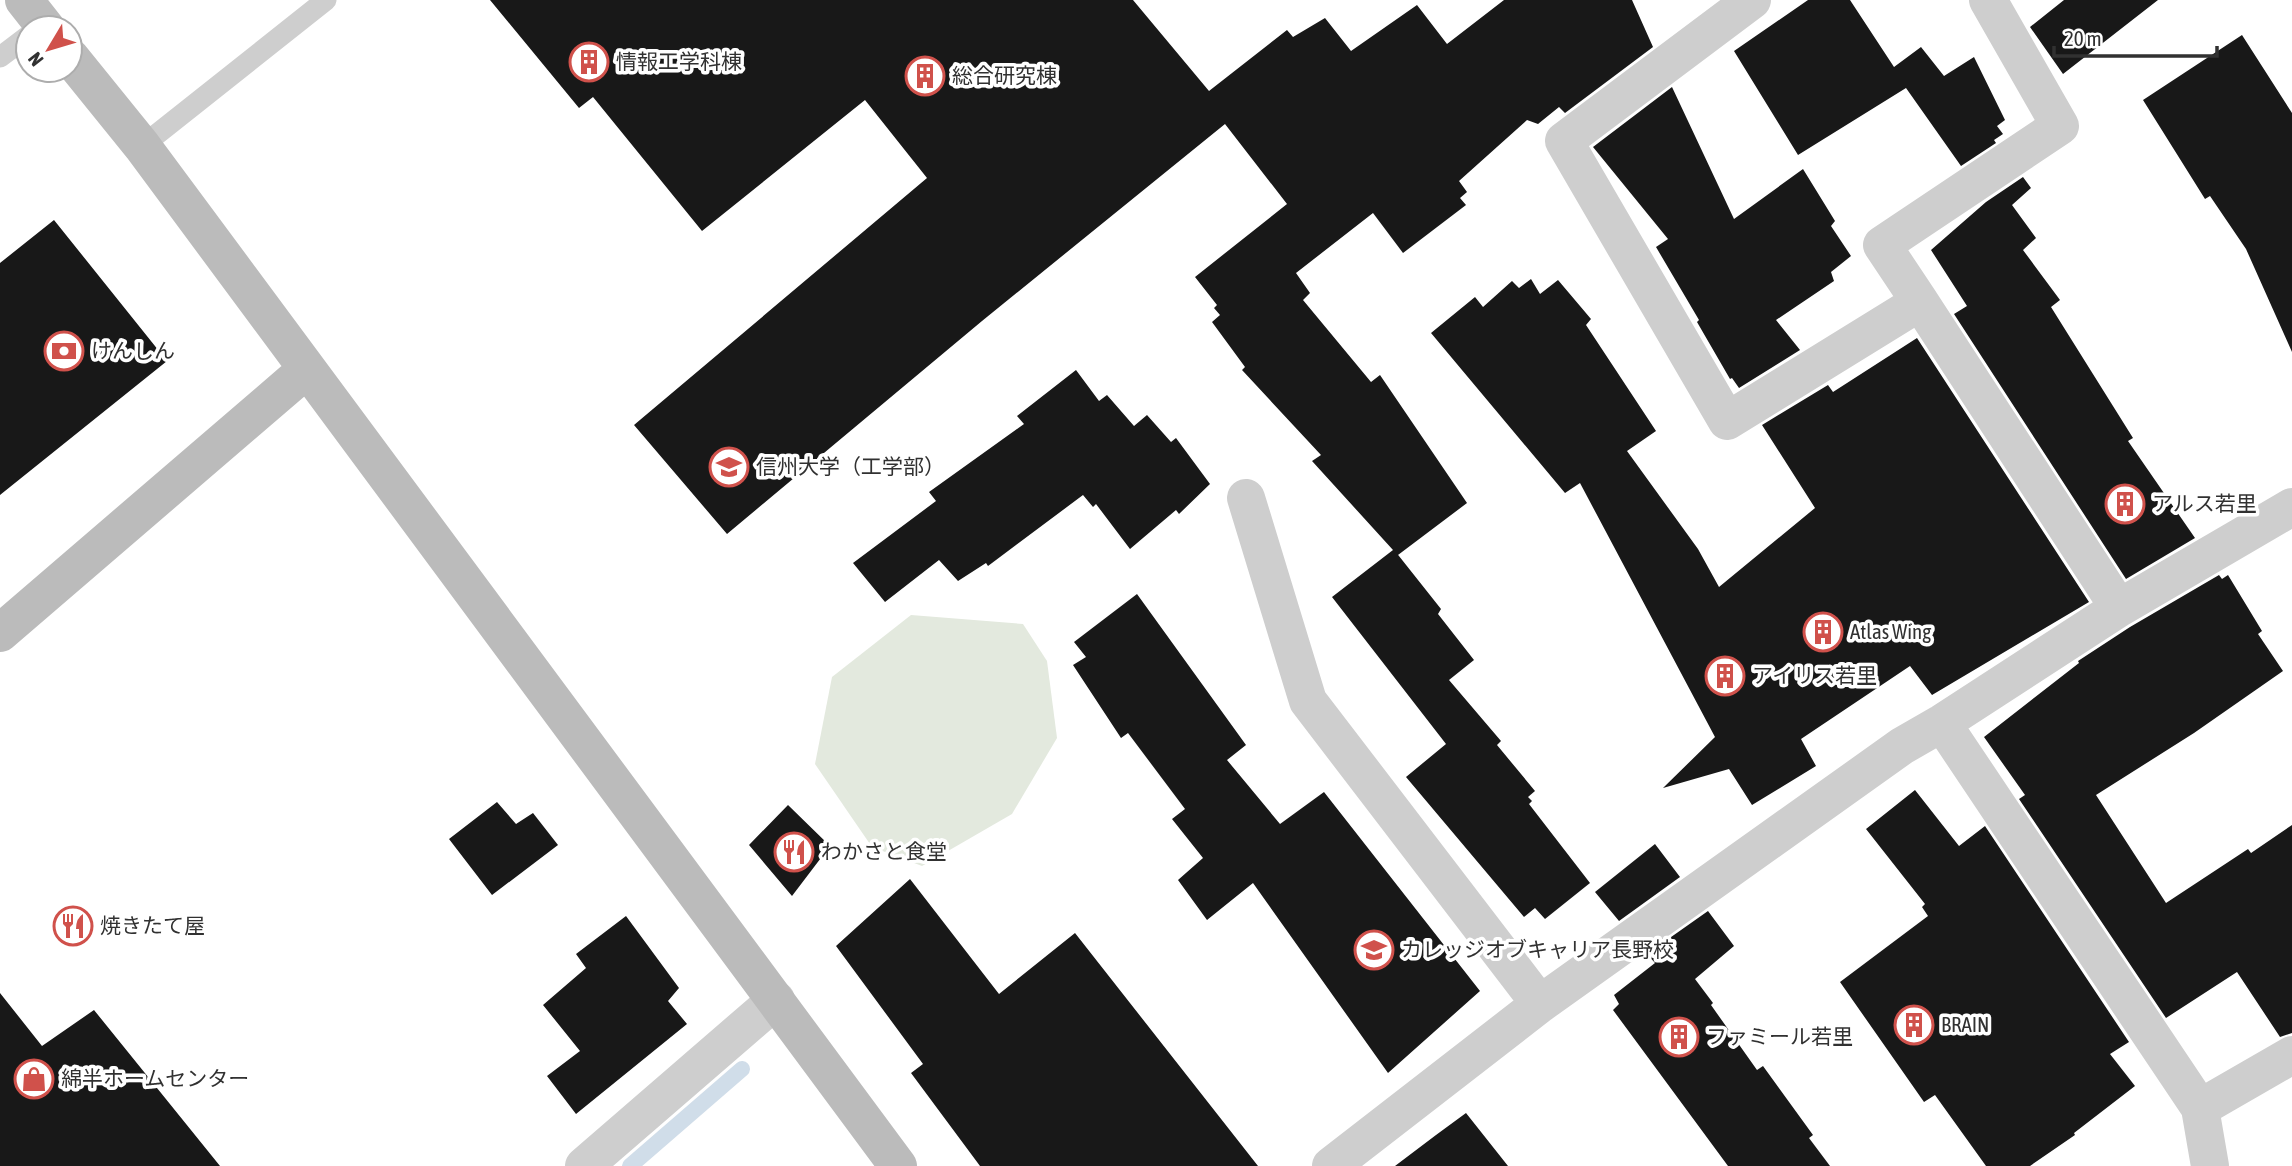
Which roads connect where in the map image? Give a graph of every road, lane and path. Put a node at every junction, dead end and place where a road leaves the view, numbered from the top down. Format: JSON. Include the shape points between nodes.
{"nodes":[{"id":1,"x":326,"y":0,"type":"edge"},
{"id":2,"x":1752,"y":0,"type":"edge"},
{"id":3,"x":1988,"y":0,"type":"edge"},
{"id":4,"x":14,"y":44,"type":"edge"},
{"id":5,"x":0,"y":57,"type":"edge"},
{"id":6,"x":84,"y":74,"type":"edge"},
{"id":7,"x":142,"y":146,"type":"junction"},
{"id":8,"x":1920,"y":302,"type":"junction"},
{"id":9,"x":306,"y":370,"type":"junction"},
{"id":10,"x":1246,"y":498,"type":"dead end"},
{"id":11,"x":2292,"y":507,"type":"edge"},
{"id":12,"x":2119,"y":608,"type":"junction"},
{"id":13,"x":0,"y":633,"type":"edge"},
{"id":14,"x":1942,"y":723,"type":"junction"},
{"id":15,"x":776,"y":1000,"type":"junction"},
{"id":16,"x":1540,"y":1004,"type":"junction"},
{"id":17,"x":2292,"y":1055,"type":"edge"},
{"id":18,"x":2200,"y":1108,"type":"junction"},
{"id":19,"x":583,"y":1166,"type":"edge"},
{"id":20,"x":898,"y":1166,"type":"edge"},
{"id":21,"x":1331,"y":1166,"type":"edge"},
{"id":22,"x":2210,"y":1166,"type":"edge"}],
"edges":[{"from":1,"to":7,"type":"lane"},
{"from":2,"to":8,"type":"street","via":[[1564,141],[1727,421]]},
{"from":3,"to":8,"type":"street","via":[[2060,126],[1882,245]]},
{"from":4,"to":5,"type":"lane"},
{"from":6,"to":7,"type":"street"},
{"from":7,"to":9,"type":"street"},
{"from":8,"to":12,"type":"street"},
{"from":9,"to":13,"type":"street"},
{"from":9,"to":15,"type":"street"},
{"from":10,"to":16,"type":"street","via":[[1308,701]]},
{"from":11,"to":12,"type":"street"},
{"from":12,"to":14,"type":"street"},
{"from":14,"to":16,"type":"street","via":[[1902,746]]},
{"from":14,"to":18,"type":"street"},
{"from":15,"to":19,"type":"street"},
{"from":15,"to":20,"type":"street"},
{"from":16,"to":21,"type":"street"},
{"from":17,"to":18,"type":"street"},
{"from":18,"to":22,"type":"street"}]}
